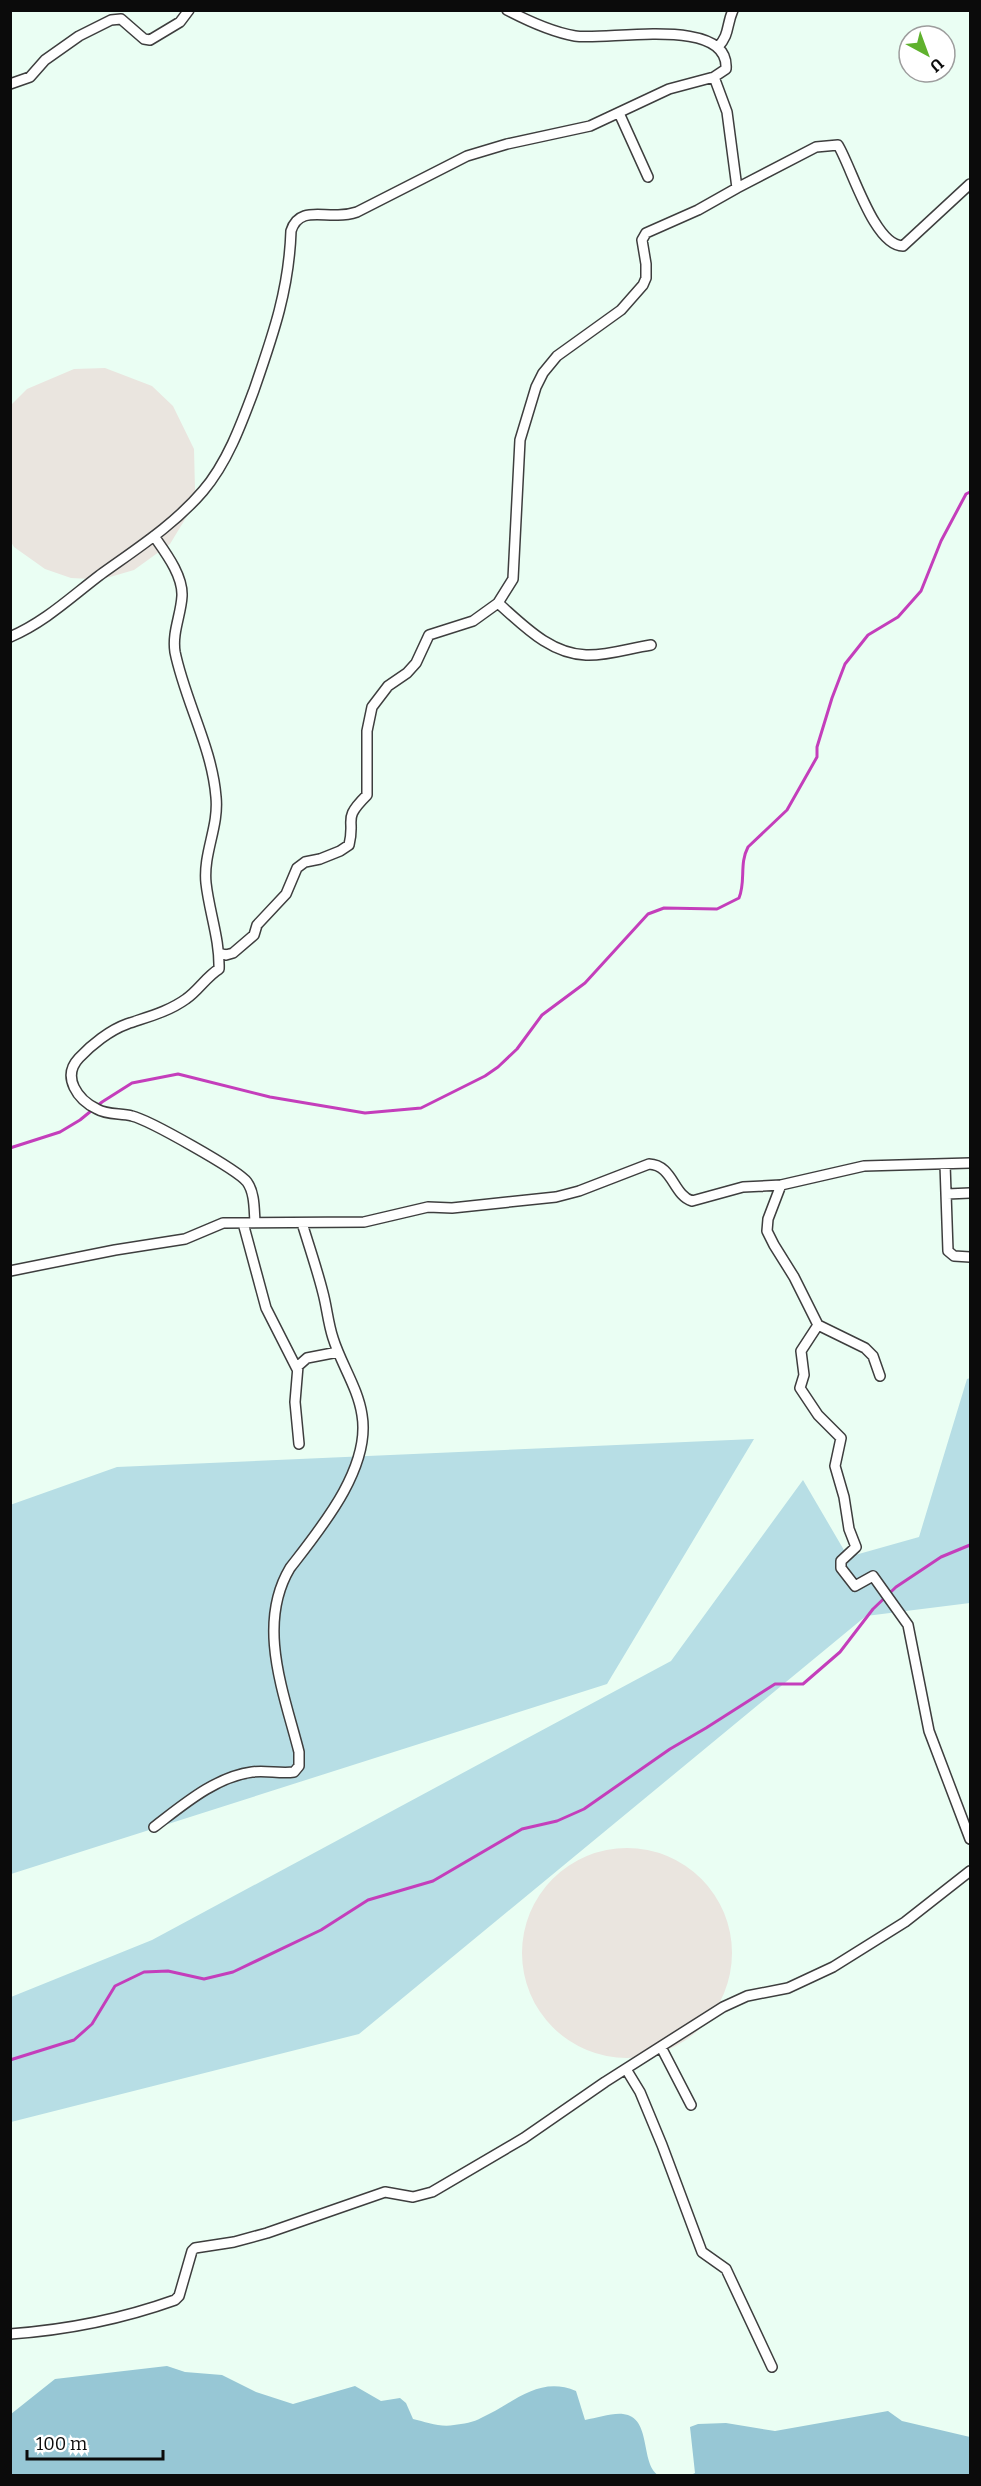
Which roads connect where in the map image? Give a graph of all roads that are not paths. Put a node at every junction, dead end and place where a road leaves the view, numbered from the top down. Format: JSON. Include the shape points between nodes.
{"nodes":[{"id":1,"x":189,"y":10,"type":"edge"},
{"id":2,"x":507,"y":10,"type":"edge"},
{"id":3,"x":733,"y":10,"type":"edge"},
{"id":4,"x":718,"y":47,"type":"junction"},
{"id":5,"x":714,"y":77,"type":"junction"},
{"id":6,"x":10,"y":84,"type":"edge"},
{"id":7,"x":619,"y":113,"type":"junction"},
{"id":8,"x":648,"y":177,"type":"dead end"},
{"id":9,"x":970,"y":184,"type":"edge"},
{"id":10,"x":737,"y":188,"type":"junction"},
{"id":11,"x":154,"y":536,"type":"junction"},
{"id":12,"x":498,"y":603,"type":"junction"},
{"id":13,"x":10,"y":637,"type":"edge"},
{"id":14,"x":651,"y":645,"type":"dead end"},
{"id":15,"x":219,"y":953,"type":"junction"},
{"id":16,"x":970,"y":1163,"type":"edge"},
{"id":17,"x":945,"y":1164,"type":"junction"},
{"id":18,"x":781,"y":1185,"type":"junction"},
{"id":19,"x":970,"y":1193,"type":"edge"},
{"id":20,"x":947,"y":1194,"type":"junction"},
{"id":21,"x":255,"y":1222,"type":"junction"},
{"id":22,"x":243,"y":1223,"type":"junction"},
{"id":23,"x":302,"y":1223,"type":"junction"},
{"id":24,"x":970,"y":1257,"type":"edge"},
{"id":25,"x":10,"y":1271,"type":"edge"},
{"id":26,"x":818,"y":1325,"type":"junction"},
{"id":27,"x":338,"y":1352,"type":"junction"},
{"id":28,"x":297,"y":1369,"type":"junction"},
{"id":29,"x":880,"y":1376,"type":"dead end"},
{"id":30,"x":300,"y":1444,"type":"dead end"},
{"id":31,"x":154,"y":1827,"type":"dead end"},
{"id":32,"x":970,"y":1839,"type":"edge"},
{"id":33,"x":970,"y":1871,"type":"edge"},
{"id":34,"x":661,"y":2047,"type":"junction"},
{"id":35,"x":627,"y":2069,"type":"junction"},
{"id":36,"x":691,"y":2105,"type":"dead end"},
{"id":37,"x":10,"y":2334,"type":"edge"},
{"id":38,"x":772,"y":2367,"type":"dead end"}],
"edges":[{"from":1,"to":6,"type":"street","via":[[180,22],[150,40],[122,20],[111,20],[66,44],[30,77]]},
{"from":2,"to":4,"type":"street","via":[[577,37],[681,35]]},
{"from":3,"to":4,"type":"street","via":[[728,33]]},
{"from":4,"to":5,"type":"street","via":[[727,66]]},
{"from":5,"to":7,"type":"street","via":[[676,86]]},
{"from":5,"to":10,"type":"street","via":[[727,112]]},
{"from":7,"to":8,"type":"street"},
{"from":7,"to":11,"type":"street","via":[[577,129],[467,156],[357,212],[313,213],[298,219],[291,231],[287,281],[276,329],[234,439],[208,486]]},
{"from":9,"to":10,"type":"street","via":[[903,246],[891,243],[874,223],[838,145],[816,147]]},
{"from":10,"to":12,"type":"street","via":[[646,233],[642,240],[644,285],[621,310],[557,356],[543,373],[520,440],[515,572]]},
{"from":11,"to":13,"type":"street","via":[[45,619]]},
{"from":11,"to":15,"type":"street","via":[[181,583],[175,652],[215,784],[216,825],[205,871]]},
{"from":12,"to":14,"type":"street","via":[[533,634],[566,652],[586,655]]},
{"from":12,"to":15,"type":"street","via":[[473,621],[429,635],[416,663],[380,695],[372,707],[367,731],[367,795],[352,810],[349,844],[297,868],[286,894],[256,925],[254,934],[233,953]]},
{"from":15,"to":21,"type":"street","via":[[219,969],[186,999],[125,1025],[77,1060],[71,1071],[72,1083],[75,1091],[95,1108],[134,1116],[240,1176],[251,1191]]},
{"from":16,"to":17,"type":"street"},
{"from":17,"to":18,"type":"street","via":[[864,1166]]},
{"from":17,"to":20,"type":"street"},
{"from":18,"to":23,"type":"street","via":[[743,1187],[692,1201],[664,1170],[649,1164],[556,1197],[428,1207],[364,1222]]},
{"from":18,"to":26,"type":"street","via":[[767,1230]]},
{"from":19,"to":20,"type":"street"},
{"from":20,"to":24,"type":"street","via":[[948,1251],[954,1256]]},
{"from":21,"to":22,"type":"street"},
{"from":21,"to":23,"type":"street"},
{"from":22,"to":25,"type":"street","via":[[216,1225],[185,1239]]},
{"from":22,"to":28,"type":"street","via":[[266,1308]]},
{"from":23,"to":27,"type":"street"},
{"from":26,"to":29,"type":"street","via":[[865,1348],[873,1356]]},
{"from":26,"to":32,"type":"street","via":[[801,1351],[804,1375],[800,1388],[818,1415],[842,1438],[834,1466],[855,1547],[841,1568],[855,1586],[873,1576],[908,1625],[929,1731]]},
{"from":27,"to":28,"type":"street","via":[[304,1359]]},
{"from":27,"to":31,"type":"street","via":[[360,1404],[362,1441],[347,1487],[284,1579],[273,1621],[275,1659],[299,1752],[299,1766],[294,1772],[264,1771],[234,1777],[207,1790]]},
{"from":28,"to":30,"type":"street","via":[[295,1402]]},
{"from":33,"to":34,"type":"street","via":[[905,1922],[833,1967],[788,1988],[747,1996],[723,2007]]},
{"from":34,"to":35,"type":"street"},
{"from":34,"to":36,"type":"street"},
{"from":35,"to":37,"type":"street","via":[[524,2138],[432,2192],[413,2197],[385,2192],[267,2233],[195,2248],[175,2300],[104,2321]]},
{"from":35,"to":38,"type":"street","via":[[662,2145],[702,2252],[726,2269]]}]}
